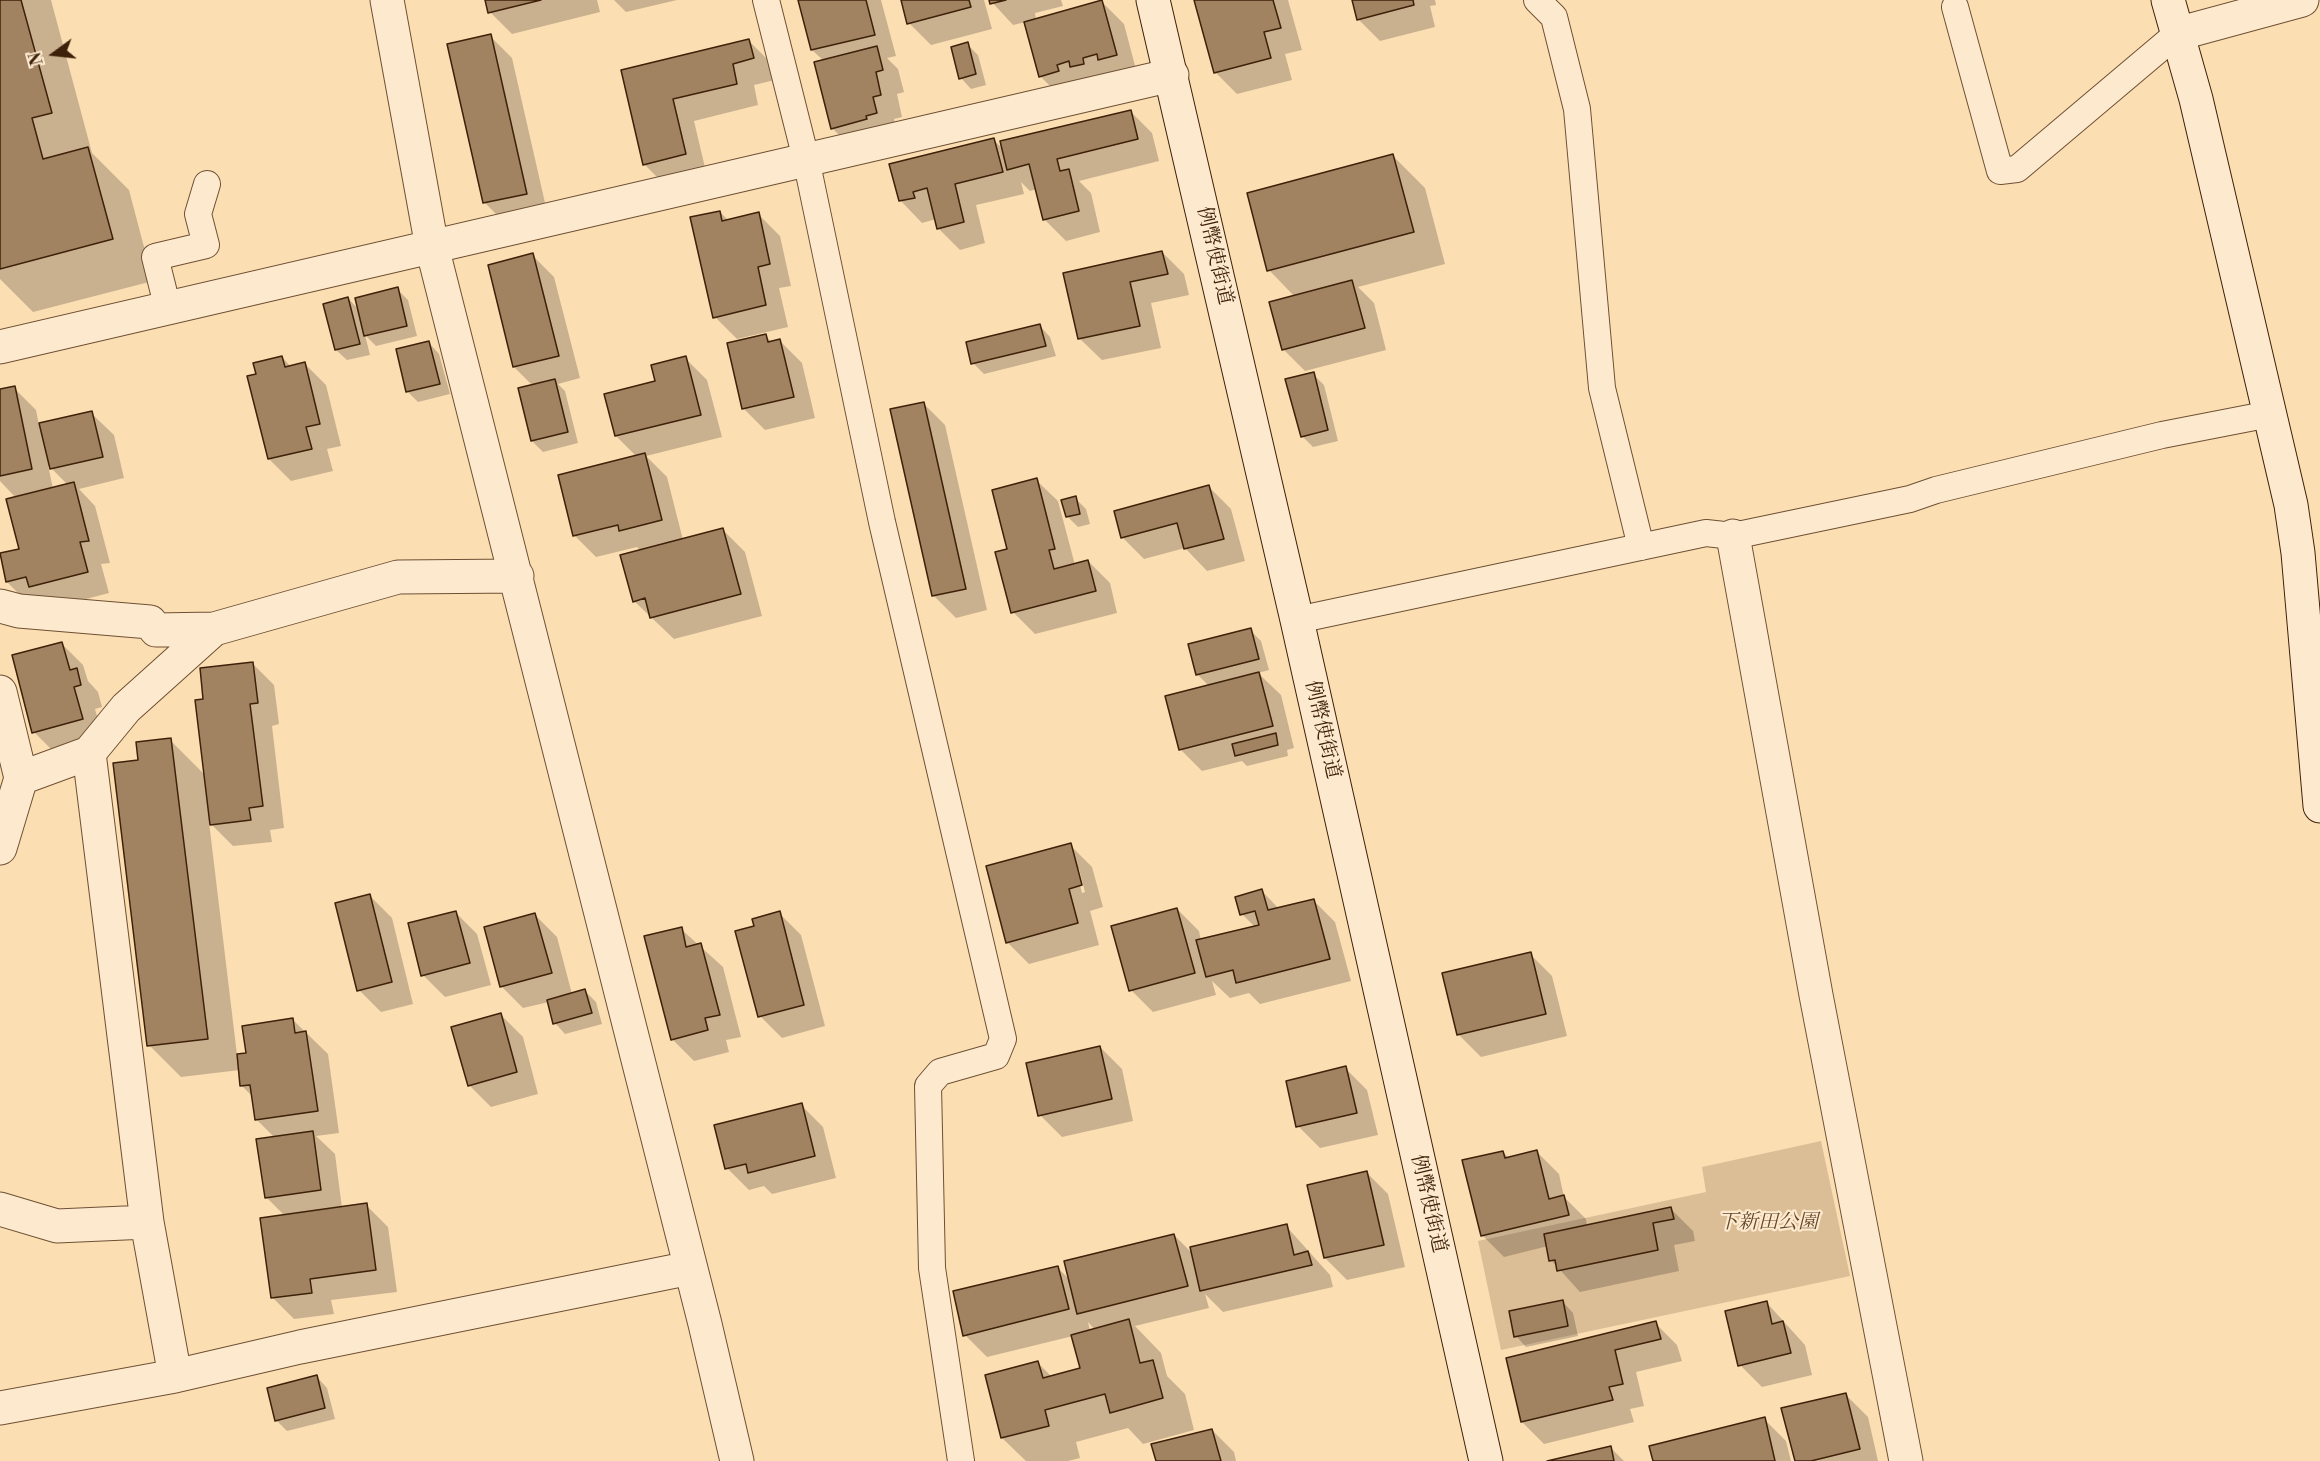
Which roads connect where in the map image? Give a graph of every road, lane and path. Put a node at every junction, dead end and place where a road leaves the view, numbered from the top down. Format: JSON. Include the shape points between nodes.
{"nodes":[{"id":1,"x":387,"y":0,"type":"edge"},
{"id":2,"x":766,"y":0,"type":"edge"},
{"id":3,"x":1153,"y":0,"type":"edge"},
{"id":4,"x":1536,"y":0,"type":"edge"},
{"id":5,"x":2168,"y":0,"type":"edge"},
{"id":6,"x":2302,"y":0,"type":"edge"},
{"id":7,"x":1955,"y":7,"type":"dead end"},
{"id":8,"x":2228,"y":11,"type":"edge"},
{"id":9,"x":2177,"y":34,"type":"junction"},
{"id":10,"x":1172,"y":75,"type":"junction"},
{"id":11,"x":806,"y":159,"type":"junction"},
{"id":12,"x":207,"y":184,"type":"dead end"},
{"id":13,"x":432,"y":247,"type":"junction"},
{"id":14,"x":168,"y":309,"type":"junction"},
{"id":15,"x":0,"y":348,"type":"edge"},
{"id":16,"x":2270,"y":414,"type":"junction"},
{"id":17,"x":1733,"y":536,"type":"junction"},
{"id":18,"x":1641,"y":547,"type":"junction"},
{"id":19,"x":516,"y":576,"type":"junction"},
{"id":20,"x":0,"y":606,"type":"edge"},
{"id":21,"x":1298,"y":620,"type":"junction"},
{"id":22,"x":214,"y":629,"type":"junction"},
{"id":23,"x":0,"y":692,"type":"edge"},
{"id":24,"x":89,"y":753,"type":"junction"},
{"id":25,"x":21,"y":778,"type":"junction"},
{"id":26,"x":2320,"y":806,"type":"edge"},
{"id":27,"x":0,"y":848,"type":"edge"},
{"id":28,"x":0,"y":1209,"type":"edge"},
{"id":29,"x":147,"y":1222,"type":"junction"},
{"id":30,"x":690,"y":1268,"type":"junction"},
{"id":31,"x":175,"y":1376,"type":"junction"},
{"id":32,"x":0,"y":1408,"type":"edge"},
{"id":33,"x":737,"y":1461,"type":"edge"},
{"id":34,"x":961,"y":1461,"type":"edge"},
{"id":35,"x":1486,"y":1461,"type":"edge"},
{"id":36,"x":1906,"y":1461,"type":"edge"}],
"edges":[{"from":1,"to":13,"type":"street"},
{"from":2,"to":11,"type":"lane"},
{"from":3,"to":10,"type":"street","name":"例幣使街道"},
{"from":4,"to":18,"type":"lane","via":[[1554,17],[1577,109],[1602,388]]},
{"from":5,"to":9,"type":"street"},
{"from":6,"to":8,"type":"street"},
{"from":7,"to":9,"type":"lane","via":[[2000,171],[2017,169]]},
{"from":8,"to":9,"type":"street"},
{"from":9,"to":16,"type":"street","via":[[2196,99]]},
{"from":10,"to":11,"type":"street"},
{"from":10,"to":21,"type":"street","name":"例幣使街道"},
{"from":11,"to":13,"type":"street"},
{"from":11,"to":34,"type":"lane","via":[[882,522],[1003,1039],[996,1056],[940,1072],[928,1086],[932,1269]]},
{"from":12,"to":14,"type":"lane","via":[[198,214],[206,245],[155,257]]},
{"from":13,"to":14,"type":"street"},
{"from":13,"to":19,"type":"street"},
{"from":14,"to":15,"type":"street"},
{"from":16,"to":17,"type":"lane","via":[[2151,438],[1910,499]]},
{"from":16,"to":26,"type":"street","via":[[2298,553]]},
{"from":17,"to":18,"type":"lane","via":[[1706,533]]},
{"from":17,"to":36,"type":"street"},
{"from":18,"to":21,"type":"lane"},
{"from":19,"to":22,"type":"street","via":[[398,577]]},
{"from":19,"to":30,"type":"street"},
{"from":20,"to":22,"type":"street","via":[[150,622],[156,630]]},
{"from":21,"to":35,"type":"street","name":"例幣使街道"},
{"from":22,"to":24,"type":"street","via":[[126,708]]},
{"from":23,"to":25,"type":"street"},
{"from":24,"to":25,"type":"street"},
{"from":24,"to":29,"type":"street"},
{"from":25,"to":27,"type":"street"},
{"from":28,"to":29,"type":"street","via":[[57,1226]]},
{"from":29,"to":31,"type":"street"},
{"from":30,"to":31,"type":"street"},
{"from":30,"to":33,"type":"street"},
{"from":31,"to":32,"type":"street"}]}
